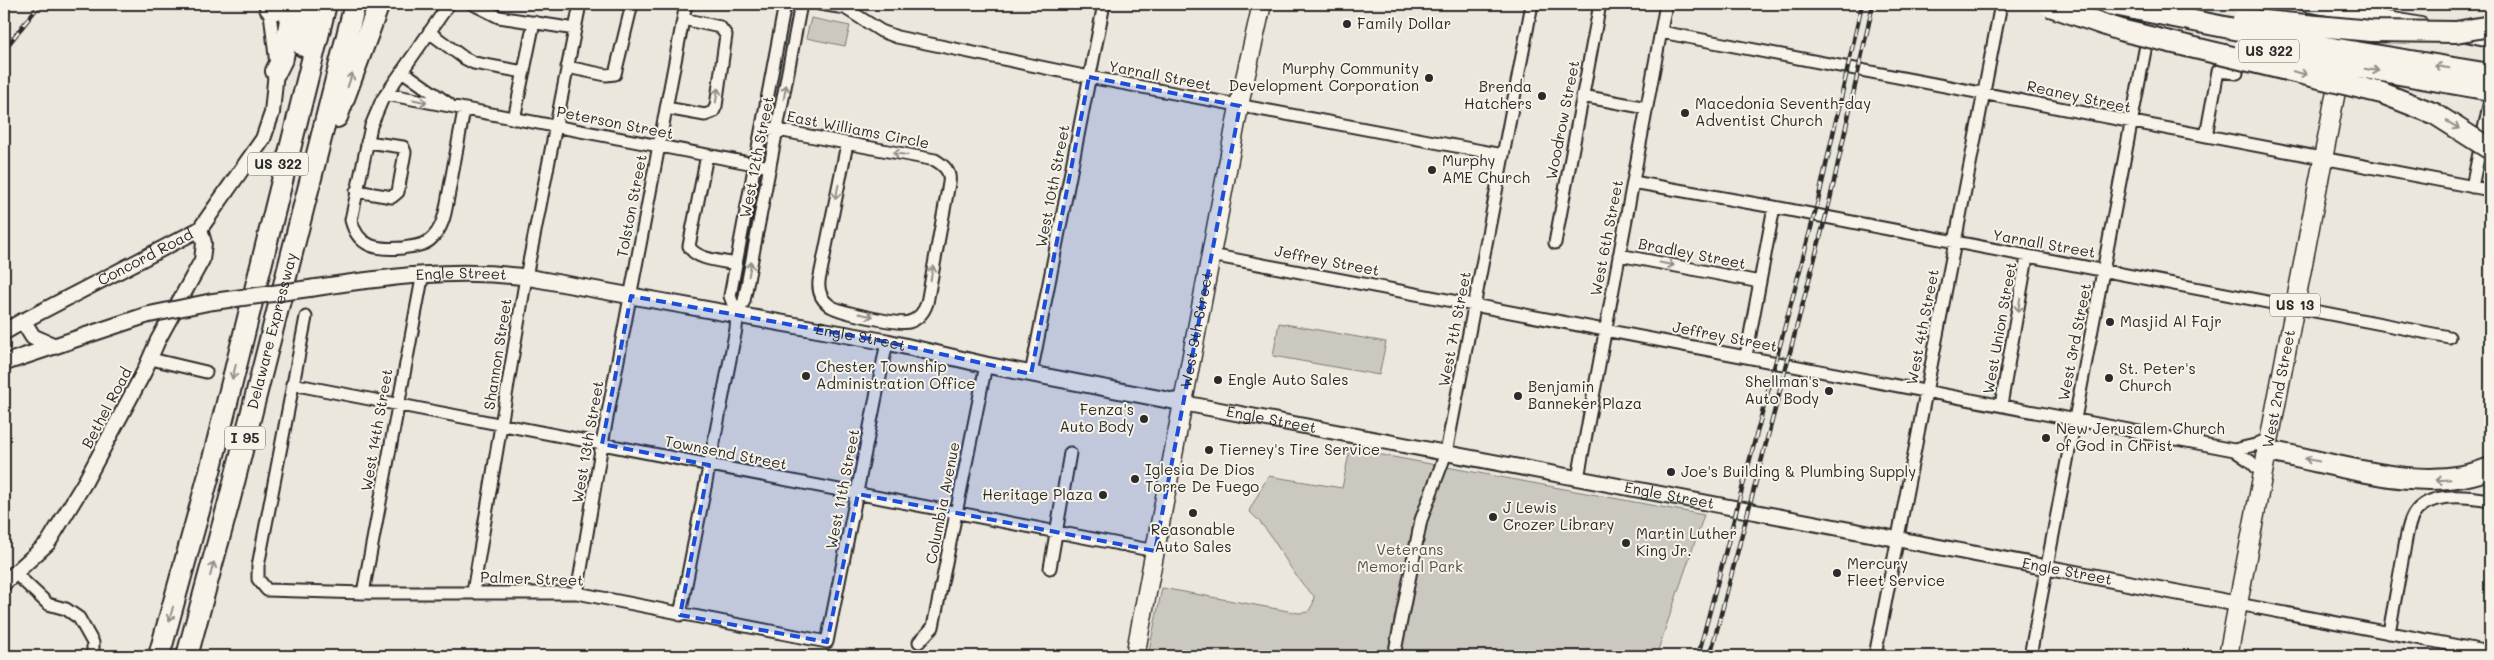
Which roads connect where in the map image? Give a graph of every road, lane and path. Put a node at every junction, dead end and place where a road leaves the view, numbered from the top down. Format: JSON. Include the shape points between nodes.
{"nodes":[{"id":1,"x":293,"y":4,"type":"edge"},
{"id":2,"x":311,"y":4,"type":"edge"},
{"id":3,"x":326,"y":4,"type":"edge"},
{"id":4,"x":355,"y":4,"type":"edge"},
{"id":5,"x":379,"y":4,"type":"edge"},
{"id":6,"x":450,"y":4,"type":"edge"},
{"id":7,"x":473,"y":4,"type":"edge"},
{"id":8,"x":580,"y":4,"type":"edge"},
{"id":9,"x":632,"y":4,"type":"edge"},
{"id":10,"x":686,"y":4,"type":"edge"},
{"id":11,"x":785,"y":4,"type":"edge"},
{"id":12,"x":801,"y":4,"type":"edge"},
{"id":13,"x":820,"y":4,"type":"edge"},
{"id":14,"x":1104,"y":4,"type":"edge"},
{"id":15,"x":1262,"y":4,"type":"edge"},
{"id":16,"x":1532,"y":4,"type":"edge"},
{"id":17,"x":1600,"y":4,"type":"edge"},
{"id":18,"x":1666,"y":4,"type":"edge"},
{"id":19,"x":2001,"y":4,"type":"edge"},
{"id":20,"x":2109,"y":4,"type":"edge"},
{"id":21,"x":2153,"y":4,"type":"edge"},
{"id":22,"x":2158,"y":4,"type":"edge"},
{"id":23,"x":2307,"y":4,"type":"edge"},
{"id":24,"x":274,"y":5,"type":"edge"},
{"id":25,"x":2045,"y":5,"type":"edge"},
{"id":26,"x":2353,"y":7,"type":"edge"},
{"id":27,"x":683,"y":19,"type":"junction"},
{"id":28,"x":534,"y":22,"type":"junction"},
{"id":29,"x":2490,"y":26,"type":"edge"},
{"id":30,"x":575,"y":29,"type":"junction"},
{"id":31,"x":429,"y":32,"type":"junction"},
{"id":32,"x":1661,"y":32,"type":"junction"},
{"id":33,"x":2490,"y":39,"type":"edge"},
{"id":34,"x":568,"y":67,"type":"junction"},
{"id":35,"x":276,"y":71,"type":"junction"},
{"id":36,"x":402,"y":71,"type":"junction"},
{"id":37,"x":524,"y":72,"type":"junction"},
{"id":38,"x":2237,"y":73,"type":"dead end"},
{"id":39,"x":2490,"y":74,"type":"edge"},
{"id":40,"x":1089,"y":77,"type":"junction"},
{"id":41,"x":2490,"y":90,"type":"edge"},
{"id":42,"x":1983,"y":92,"type":"junction"},
{"id":43,"x":386,"y":94,"type":"junction"},
{"id":44,"x":1582,"y":96,"type":"junction"},
{"id":45,"x":1240,"y":106,"type":"junction"},
{"id":46,"x":666,"y":108,"type":"junction"},
{"id":47,"x":1647,"y":108,"type":"junction"},
{"id":48,"x":2490,"y":108,"type":"edge"},
{"id":49,"x":459,"y":109,"type":"junction"},
{"id":50,"x":514,"y":118,"type":"junction"},
{"id":51,"x":2131,"y":123,"type":"junction"},
{"id":52,"x":556,"y":126,"type":"junction"},
{"id":53,"x":762,"y":127,"type":"junction"},
{"id":54,"x":778,"y":130,"type":"junction"},
{"id":55,"x":2206,"y":136,"type":"junction"},
{"id":56,"x":368,"y":142,"type":"junction"},
{"id":57,"x":847,"y":144,"type":"junction"},
{"id":58,"x":659,"y":146,"type":"junction"},
{"id":59,"x":2490,"y":149,"type":"edge"},
{"id":60,"x":707,"y":155,"type":"junction"},
{"id":61,"x":1503,"y":156,"type":"junction"},
{"id":62,"x":2323,"y":158,"type":"junction"},
{"id":63,"x":754,"y":164,"type":"junction"},
{"id":64,"x":770,"y":167,"type":"junction"},
{"id":65,"x":1633,"y":182,"type":"junction"},
{"id":66,"x":2472,"y":187,"type":"junction"},
{"id":67,"x":2490,"y":190,"type":"edge"},
{"id":68,"x":356,"y":191,"type":"junction"},
{"id":69,"x":1774,"y":207,"type":"junction"},
{"id":70,"x":200,"y":230,"type":"junction"},
{"id":71,"x":1555,"y":243,"type":"dead end"},
{"id":72,"x":1954,"y":243,"type":"junction"},
{"id":73,"x":1211,"y":255,"type":"junction"},
{"id":74,"x":1619,"y":255,"type":"junction"},
{"id":75,"x":2027,"y":257,"type":"junction"},
{"id":76,"x":290,"y":259,"type":"junction"},
{"id":77,"x":736,"y":264,"type":"junction"},
{"id":78,"x":2104,"y":270,"type":"junction"},
{"id":79,"x":423,"y":273,"type":"junction"},
{"id":80,"x":526,"y":276,"type":"junction"},
{"id":81,"x":1760,"y":282,"type":"junction"},
{"id":82,"x":630,"y":296,"type":"junction"},
{"id":83,"x":1474,"y":305,"type":"junction"},
{"id":84,"x":2295,"y":307,"type":"junction"},
{"id":85,"x":737,"y":315,"type":"junction"},
{"id":86,"x":306,"y":318,"type":"dead end"},
{"id":87,"x":23,"y":321,"type":"junction"},
{"id":88,"x":246,"y":325,"type":"junction"},
{"id":89,"x":1606,"y":330,"type":"junction"},
{"id":90,"x":4,"y":332,"type":"edge"},
{"id":91,"x":2449,"y":337,"type":"dead end"},
{"id":92,"x":887,"y":342,"type":"junction"},
{"id":93,"x":54,"y":346,"type":"junction"},
{"id":94,"x":4,"y":349,"type":"edge"},
{"id":95,"x":22,"y":356,"type":"junction"},
{"id":96,"x":1746,"y":356,"type":"junction"},
{"id":97,"x":151,"y":359,"type":"junction"},
{"id":98,"x":4,"y":363,"type":"edge"},
{"id":99,"x":986,"y":365,"type":"junction"},
{"id":100,"x":206,"y":372,"type":"dead end"},
{"id":101,"x":1032,"y":374,"type":"junction"},
{"id":102,"x":292,"y":384,"type":"junction"},
{"id":103,"x":1926,"y":391,"type":"junction"},
{"id":104,"x":1183,"y":403,"type":"junction"},
{"id":105,"x":397,"y":404,"type":"junction"},
{"id":106,"x":2002,"y":405,"type":"junction"},
{"id":107,"x":2076,"y":419,"type":"junction"},
{"id":108,"x":502,"y":425,"type":"junction"},
{"id":109,"x":602,"y":444,"type":"junction"},
{"id":110,"x":2268,"y":444,"type":"junction"},
{"id":111,"x":2234,"y":450,"type":"junction"},
{"id":112,"x":1070,"y":453,"type":"dead end"},
{"id":113,"x":1446,"y":453,"type":"junction"},
{"id":114,"x":709,"y":465,"type":"junction"},
{"id":115,"x":2490,"y":468,"type":"edge"},
{"id":116,"x":2262,"y":474,"type":"junction"},
{"id":117,"x":1578,"y":478,"type":"junction"},
{"id":118,"x":858,"y":494,"type":"junction"},
{"id":119,"x":2490,"y":500,"type":"edge"},
{"id":120,"x":957,"y":513,"type":"junction"},
{"id":121,"x":1054,"y":532,"type":"junction"},
{"id":122,"x":1897,"y":539,"type":"junction"},
{"id":123,"x":1155,"y":551,"type":"junction"},
{"id":124,"x":1050,"y":568,"type":"dead end"},
{"id":125,"x":2047,"y":568,"type":"junction"},
{"id":126,"x":15,"y":573,"type":"junction"},
{"id":127,"x":4,"y":583,"type":"edge"},
{"id":128,"x":473,"y":592,"type":"junction"},
{"id":129,"x":363,"y":593,"type":"junction"},
{"id":130,"x":577,"y":593,"type":"junction"},
{"id":131,"x":2238,"y":604,"type":"junction"},
{"id":132,"x":680,"y":614,"type":"junction"},
{"id":133,"x":2389,"y":633,"type":"junction"},
{"id":134,"x":827,"y":642,"type":"joint"},
{"id":135,"x":918,"y":642,"type":"dead end"},
{"id":136,"x":2490,"y":652,"type":"edge"},
{"id":137,"x":93,"y":656,"type":"edge"},
{"id":138,"x":159,"y":656,"type":"edge"},
{"id":139,"x":187,"y":656,"type":"edge"},
{"id":140,"x":1135,"y":656,"type":"edge"},
{"id":141,"x":1394,"y":656,"type":"edge"},
{"id":142,"x":1875,"y":656,"type":"edge"},
{"id":143,"x":2030,"y":656,"type":"edge"},
{"id":144,"x":2228,"y":656,"type":"edge"}],
"edges":[{"from":1,"to":35,"type":"highway"},
{"from":2,"to":88,"type":"highway","number":"US 322","via":[[289,119],[263,223]]},
{"from":3,"to":88,"type":"highway","name":"Delaware Expressway","number":"I 95"},
{"from":4,"to":76,"type":"highway","name":"Delaware Expressway","number":"I 95"},
{"from":76,"to":5,"type":"highway","number":"US 322","one_way":true,"via":[[335,122]]},
{"from":6,"to":31,"type":"street"},
{"from":7,"to":28,"type":"street","via":[[499,17]]},
{"from":8,"to":30,"type":"street","name":"Shannon Street"},
{"from":9,"to":34,"type":"street","via":[[615,74]]},
{"from":10,"to":27,"type":"street","name":"Tolston Street"},
{"from":11,"to":53,"type":"street","name":"West 12th Street"},
{"from":54,"to":12,"type":"street","name":"West 12th Street","one_way":true},
{"from":13,"to":40,"type":"street","name":"Yarnall Street","via":[[845,8],[881,31],[897,37]]},
{"from":14,"to":40,"type":"street","name":"West 10th Street"},
{"from":15,"to":45,"type":"main road","name":"West 9th Street"},
{"from":16,"to":61,"type":"street","name":"West 7th Street"},
{"from":17,"to":44,"type":"street","name":"Woodrow Street"},
{"from":18,"to":32,"type":"street","name":"West 6th Street"},
{"from":19,"to":42,"type":"street","name":"West 4th Street"},
{"from":39,"to":20,"type":"highway","number":"US 322","one_way":true,"bridge":true,"via":[[2320,46]]},
{"from":21,"to":51,"type":"street","name":"West 3rd Street"},
{"from":22,"to":29,"type":"highway","bridge":true,"via":[[2230,17],[2371,31],[2456,32]]},
{"from":23,"to":26,"type":"street"},
{"from":24,"to":35,"type":"street","name":"Concord Road"},
{"from":25,"to":41,"type":"highway","number":"US 322","one_way":true,"bridge":true,"via":[[2247,47]]},
{"from":25,"to":59,"type":"highway","one_way":true,"bridge":true,"via":[[2120,30],[2382,94],[2435,114]]},
{"from":26,"to":33,"type":"street"},
{"from":26,"to":62,"type":"main road","name":"West 2nd Street","number":"US 13"},
{"from":27,"to":46,"type":"street","name":"Tolston Street"},
{"from":46,"to":27,"type":"street","one_way":true,"via":[[704,115],[713,112],[716,106],[726,35],[720,27]]},
{"from":28,"to":30,"type":"street"},
{"from":28,"to":37,"type":"street"},
{"from":30,"to":34,"type":"street","name":"Shannon Street"},
{"from":31,"to":36,"type":"street"},
{"from":31,"to":37,"type":"street","via":[[474,63]]},
{"from":32,"to":42,"type":"street","name":"Reaney Street"},
{"from":32,"to":47,"type":"street","name":"West 6th Street"},
{"from":34,"to":52,"type":"street","name":"Shannon Street"},
{"from":35,"to":70,"type":"street","name":"Concord Road","via":[[274,104],[265,134]]},
{"from":36,"to":43,"type":"street"},
{"from":36,"to":49,"type":"street","name":"Peterson Street"},
{"from":37,"to":50,"type":"street"},
{"from":38,"to":55,"type":"street","via":[[2218,71]]},
{"from":40,"to":45,"type":"street","name":"Yarnall Street"},
{"from":40,"to":101,"type":"street","name":"West 10th Street"},
{"from":42,"to":51,"type":"street","name":"Reaney Street"},
{"from":42,"to":72,"type":"street","name":"West 4th Street"},
{"from":43,"to":49,"type":"street","name":"Peterson Street","one_way":true},
{"from":43,"to":56,"type":"street","via":[[371,126]]},
{"from":44,"to":47,"type":"street"},
{"from":44,"to":71,"type":"street","name":"Woodrow Street"},
{"from":45,"to":61,"type":"street","name":"Yarnall Street"},
{"from":45,"to":73,"type":"main road","name":"West 9th Street"},
{"from":46,"to":58,"type":"street","name":"Tolston Street"},
{"from":47,"to":65,"type":"street","name":"West 6th Street"},
{"from":48,"to":66,"type":"street"},
{"from":49,"to":50,"type":"street","name":"Peterson Street"},
{"from":49,"to":68,"type":"street","via":[[444,218],[432,239],[414,246],[374,248],[356,231],[351,220]]},
{"from":50,"to":52,"type":"street","name":"Peterson Street"},
{"from":51,"to":55,"type":"street","name":"Reaney Street"},
{"from":51,"to":78,"type":"street","name":"West 3rd Street"},
{"from":52,"to":58,"type":"street","name":"Peterson Street"},
{"from":52,"to":80,"type":"street","name":"Shannon Street"},
{"from":53,"to":54,"type":"street","name":"East Williams Circle"},
{"from":53,"to":63,"type":"street","name":"West 12th Street"},
{"from":54,"to":57,"type":"street","name":"East Williams Circle"},
{"from":54,"to":64,"type":"street","name":"West 12th Street"},
{"from":55,"to":62,"type":"street","name":"Reaney Street"},
{"from":56,"to":68,"type":"street"},
{"from":56,"to":68,"type":"street","via":[[404,147],[398,192],[392,197]]},
{"from":57,"to":57,"type":"street","name":"East Williams Circle","one_way":true,"via":[[819,292],[834,309],[902,323],[918,318],[926,303],[949,175],[935,160]]},
{"from":58,"to":60,"type":"street","name":"Peterson Street"},
{"from":58,"to":82,"type":"street","name":"Tolston Street"},
{"from":60,"to":63,"type":"street","name":"Peterson Street"},
{"from":60,"to":77,"type":"street","via":[[689,246],[698,256]]},
{"from":61,"to":83,"type":"street","name":"West 7th Street"},
{"from":62,"to":66,"type":"street","name":"Reaney Street"},
{"from":62,"to":84,"type":"main road","name":"West 2nd Street","number":"US 13"},
{"from":63,"to":64,"type":"street","name":"Peterson Street"},
{"from":63,"to":77,"type":"street","name":"West 12th Street"},
{"from":85,"to":64,"type":"street","name":"West 12th Street","one_way":true,"via":[[744,301]]},
{"from":65,"to":69,"type":"street","name":"Yarnall Street"},
{"from":65,"to":74,"type":"street","name":"West 6th Street"},
{"from":66,"to":67,"type":"street","name":"Reaney Street"},
{"from":69,"to":72,"type":"street","name":"Yarnall Street"},
{"from":69,"to":81,"type":"street"},
{"from":70,"to":87,"type":"street","name":"Concord Road"},
{"from":70,"to":97,"type":"street","name":"Bethel Road","via":[[204,243],[202,260]]},
{"from":72,"to":75,"type":"street","name":"Yarnall Street"},
{"from":72,"to":103,"type":"street","name":"West 4th Street"},
{"from":73,"to":83,"type":"street","name":"Jeffrey Street"},
{"from":73,"to":104,"type":"main road","name":"West 9th Street"},
{"from":74,"to":81,"type":"street","name":"Bradley Street","one_way":true},
{"from":74,"to":89,"type":"street","name":"West 6th Street"},
{"from":75,"to":78,"type":"street","name":"Yarnall Street"},
{"from":75,"to":106,"type":"street","name":"West Union Street","one_way":true},
{"from":139,"to":76,"type":"highway","name":"Delaware Expressway","number":"I 95","one_way":true},
{"from":77,"to":85,"type":"street","name":"West 12th Street","via":[[730,296]]},
{"from":78,"to":84,"type":"street","name":"Yarnall Street"},
{"from":78,"to":107,"type":"street","name":"West 3rd Street"},
{"from":79,"to":80,"type":"main road","name":"Engle Street"},
{"from":79,"to":93,"type":"main road","name":"Engle Street","bridge":true,"via":[[210,302],[146,316]]},
{"from":79,"to":105,"type":"street","name":"West 14th Street"},
{"from":80,"to":82,"type":"main road","name":"Engle Street"},
{"from":80,"to":108,"type":"street","name":"Shannon Street"},
{"from":81,"to":96,"type":"street"},
{"from":82,"to":85,"type":"main road","name":"Engle Street"},
{"from":82,"to":109,"type":"street","name":"West 13th Street"},
{"from":83,"to":89,"type":"street","name":"Jeffrey Street"},
{"from":83,"to":113,"type":"street","name":"West 7th Street"},
{"from":84,"to":91,"type":"street","name":"Yarnall Street"},
{"from":84,"to":110,"type":"main road","name":"West 2nd Street","number":"US 13"},
{"from":85,"to":92,"type":"main road","name":"Engle Street"},
{"from":85,"to":114,"type":"street","name":"West 12th Street"},
{"from":86,"to":102,"type":"street"},
{"from":87,"to":90,"type":"main road","name":"Concord Road"},
{"from":87,"to":93,"type":"main road","via":[[33,337]]},
{"from":88,"to":138,"type":"highway","name":"Delaware Expressway","number":"I 95","one_way":true},
{"from":89,"to":96,"type":"street","name":"Jeffrey Street"},
{"from":89,"to":117,"type":"street","name":"West 6th Street"},
{"from":92,"to":99,"type":"main road","name":"Engle Street"},
{"from":92,"to":118,"type":"street","name":"West 11th Street"},
{"from":93,"to":95,"type":"main road","name":"Engle Street"},
{"from":94,"to":95,"type":"main road"},
{"from":95,"to":98,"type":"main road","name":"Engle Street"},
{"from":96,"to":103,"type":"street","name":"Jeffrey Street"},
{"from":97,"to":100,"type":"street"},
{"from":97,"to":126,"type":"street","name":"Bethel Road","via":[[56,532]]},
{"from":99,"to":101,"type":"main road","name":"Engle Street"},
{"from":99,"to":120,"type":"street","name":"Columbia Avenue"},
{"from":101,"to":104,"type":"main road","name":"Engle Street"},
{"from":102,"to":105,"type":"street","name":"Townsend Street"},
{"from":102,"to":129,"type":"street","name":"Palmer Street","via":[[258,579],[272,592]]},
{"from":103,"to":106,"type":"street","name":"Jeffrey Street"},
{"from":103,"to":122,"type":"street","name":"West 4th Street"},
{"from":104,"to":113,"type":"street","name":"Engle Street"},
{"from":104,"to":123,"type":"main road","name":"West 9th Street"},
{"from":105,"to":108,"type":"street","name":"Townsend Street"},
{"from":105,"to":129,"type":"street","name":"West 14th Street"},
{"from":106,"to":107,"type":"street","name":"Jeffrey Street"},
{"from":107,"to":111,"type":"street","name":"Jeffrey Street"},
{"from":107,"to":125,"type":"street","name":"West 3rd Street"},
{"from":108,"to":109,"type":"street","name":"Townsend Street"},
{"from":108,"to":128,"type":"street","name":"Shannon Street"},
{"from":109,"to":114,"type":"street","name":"Townsend Street"},
{"from":109,"to":130,"type":"street","name":"West 13th Street"},
{"from":110,"to":111,"type":"street"},
{"from":115,"to":110,"type":"highway","one_way":true,"via":[[2472,476],[2434,481],[2391,475]]},
{"from":110,"to":116,"type":"main road","name":"West 2nd Street","number":"US 13"},
{"from":111,"to":116,"type":"street"},
{"from":112,"to":121,"type":"street"},
{"from":113,"to":117,"type":"street","name":"Engle Street"},
{"from":113,"to":141,"type":"street","name":"West 7th Street","via":[[1421,520]]},
{"from":114,"to":118,"type":"street","name":"Townsend Street"},
{"from":114,"to":132,"type":"street","name":"West 12th Street"},
{"from":116,"to":131,"type":"main road","name":"West 2nd Street","number":"US 13"},
{"from":117,"to":122,"type":"street","name":"Engle Street"},
{"from":118,"to":120,"type":"street","name":"Townsend Street"},
{"from":118,"to":134,"type":"street","name":"West 11th Street"},
{"from":119,"to":133,"type":"street","via":[[2465,495],[2435,500],[2418,510],[2411,521]]},
{"from":120,"to":121,"type":"street","name":"Townsend Street"},
{"from":120,"to":135,"type":"street","name":"Columbia Avenue","via":[[933,627]]},
{"from":121,"to":123,"type":"street","name":"Townsend Street"},
{"from":121,"to":124,"type":"street"},
{"from":122,"to":125,"type":"street","name":"Engle Street"},
{"from":122,"to":142,"type":"street","name":"West 4th Street"},
{"from":123,"to":140,"type":"main road","name":"West 9th Street"},
{"from":125,"to":131,"type":"street","name":"Engle Street"},
{"from":125,"to":143,"type":"street","name":"West 3rd Street"},
{"from":126,"to":127,"type":"street","name":"Bethel Road"},
{"from":126,"to":137,"type":"street","via":[[48,604],[66,609],[79,618],[93,643]]},
{"from":128,"to":129,"type":"street","name":"Palmer Street"},
{"from":128,"to":130,"type":"street","name":"Palmer Street"},
{"from":130,"to":132,"type":"street","name":"Palmer Street"},
{"from":131,"to":133,"type":"street","name":"Engle Street"},
{"from":131,"to":144,"type":"main road","name":"West 2nd Street","number":"US 13"},
{"from":132,"to":134,"type":"street","name":"Palmer Street"},
{"from":133,"to":136,"type":"street","name":"Engle Street"}]}
